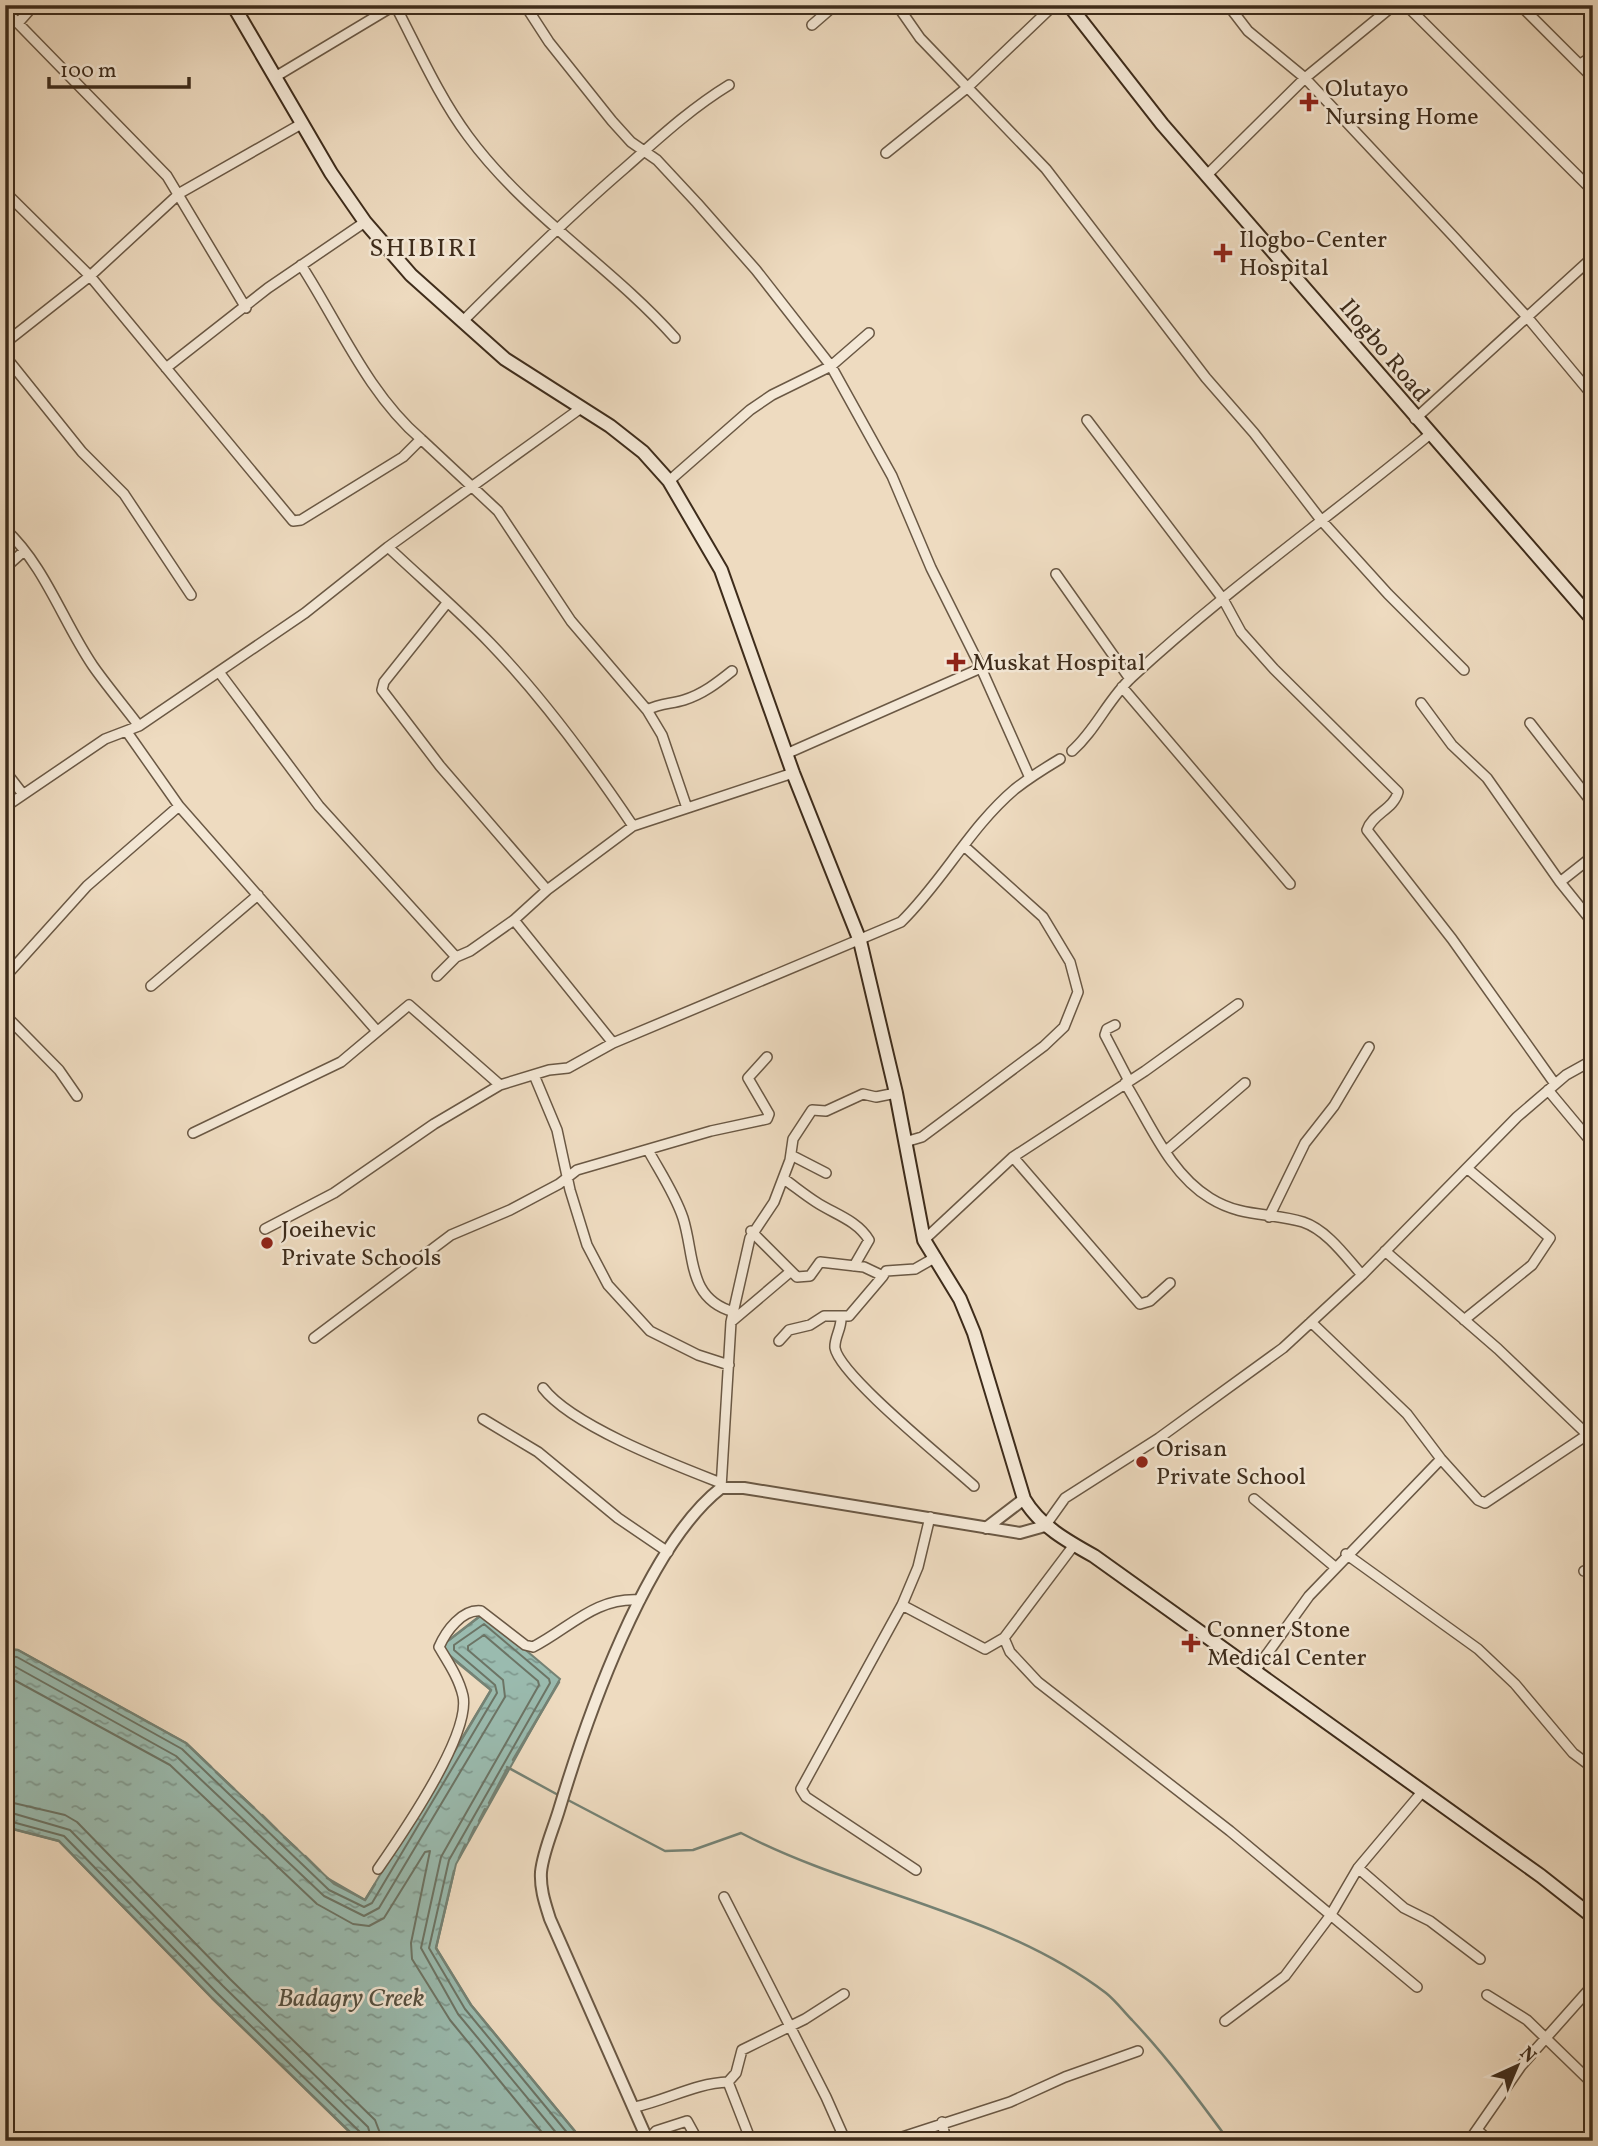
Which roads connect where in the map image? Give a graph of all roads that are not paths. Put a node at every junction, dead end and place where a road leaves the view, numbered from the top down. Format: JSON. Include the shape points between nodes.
{"nodes":[{"id":1,"x":34,"y":5,"type":"edge"},
{"id":2,"x":233,"y":5,"type":"edge"},
{"id":3,"x":395,"y":5,"type":"edge"},
{"id":4,"x":525,"y":5,"type":"edge"},
{"id":5,"x":835,"y":5,"type":"edge"},
{"id":6,"x":897,"y":5,"type":"edge"},
{"id":7,"x":1054,"y":5,"type":"edge"},
{"id":8,"x":1069,"y":5,"type":"edge"},
{"id":9,"x":1228,"y":5,"type":"edge"},
{"id":10,"x":1394,"y":5,"type":"edge"},
{"id":11,"x":1406,"y":5,"type":"edge"},
{"id":12,"x":1525,"y":7,"type":"edge"},
{"id":13,"x":5,"y":10,"type":"edge"},
{"id":14,"x":19,"y":22,"type":"junction"},
{"id":15,"x":812,"y":25,"type":"dead end"},
{"id":16,"x":1593,"y":56,"type":"edge"},
{"id":17,"x":1580,"y":64,"type":"junction"},
{"id":18,"x":275,"y":76,"type":"junction"},
{"id":19,"x":1305,"y":78,"type":"junction"},
{"id":20,"x":1593,"y":78,"type":"edge"},
{"id":21,"x":729,"y":85,"type":"dead end"},
{"id":22,"x":968,"y":88,"type":"junction"},
{"id":23,"x":303,"y":123,"type":"junction"},
{"id":24,"x":643,"y":151,"type":"junction"},
{"id":25,"x":886,"y":153,"type":"dead end"},
{"id":26,"x":1208,"y":174,"type":"junction"},
{"id":27,"x":1593,"y":191,"type":"edge"},
{"id":28,"x":5,"y":192,"type":"edge"},
{"id":29,"x":180,"y":193,"type":"junction"},
{"id":30,"x":365,"y":222,"type":"junction"},
{"id":31,"x":555,"y":229,"type":"junction"},
{"id":32,"x":1593,"y":257,"type":"edge"},
{"id":33,"x":301,"y":265,"type":"junction"},
{"id":34,"x":90,"y":276,"type":"junction"},
{"id":35,"x":246,"y":308,"type":"junction"},
{"id":36,"x":1528,"y":318,"type":"junction"},
{"id":37,"x":462,"y":322,"type":"junction"},
{"id":38,"x":869,"y":333,"type":"dead end"},
{"id":39,"x":676,"y":338,"type":"dead end"},
{"id":40,"x":5,"y":343,"type":"edge"},
{"id":41,"x":5,"y":356,"type":"edge"},
{"id":42,"x":831,"y":366,"type":"junction"},
{"id":43,"x":166,"y":368,"type":"junction"},
{"id":44,"x":1593,"y":396,"type":"edge"},
{"id":45,"x":581,"y":408,"type":"junction"},
{"id":46,"x":1415,"y":419,"type":"junction"},
{"id":47,"x":1087,"y":420,"type":"dead end"},
{"id":48,"x":1429,"y":435,"type":"junction"},
{"id":49,"x":421,"y":439,"type":"junction"},
{"id":50,"x":669,"y":481,"type":"junction"},
{"id":51,"x":471,"y":487,"type":"junction"},
{"id":52,"x":1321,"y":520,"type":"junction"},
{"id":53,"x":5,"y":530,"type":"edge"},
{"id":54,"x":388,"y":547,"type":"junction"},
{"id":55,"x":24,"y":551,"type":"junction"},
{"id":56,"x":5,"y":568,"type":"edge"},
{"id":57,"x":1056,"y":574,"type":"dead end"},
{"id":58,"x":191,"y":596,"type":"dead end"},
{"id":59,"x":1223,"y":598,"type":"junction"},
{"id":60,"x":447,"y":603,"type":"junction"},
{"id":61,"x":1593,"y":620,"type":"edge"},
{"id":62,"x":981,"y":668,"type":"junction"},
{"id":63,"x":1464,"y":670,"type":"dead end"},
{"id":64,"x":732,"y":671,"type":"dead end"},
{"id":65,"x":219,"y":672,"type":"junction"},
{"id":66,"x":1130,"y":679,"type":"junction"},
{"id":67,"x":1122,"y":687,"type":"junction"},
{"id":68,"x":1421,"y":703,"type":"dead end"},
{"id":69,"x":647,"y":710,"type":"junction"},
{"id":70,"x":1530,"y":723,"type":"dead end"},
{"id":71,"x":139,"y":726,"type":"junction"},
{"id":72,"x":127,"y":732,"type":"junction"},
{"id":73,"x":1072,"y":751,"type":"dead end"},
{"id":74,"x":786,"y":754,"type":"junction"},
{"id":75,"x":1060,"y":759,"type":"dead end"},
{"id":76,"x":5,"y":771,"type":"edge"},
{"id":77,"x":793,"y":773,"type":"junction"},
{"id":78,"x":1030,"y":778,"type":"junction"},
{"id":79,"x":22,"y":793,"type":"junction"},
{"id":80,"x":1593,"y":804,"type":"edge"},
{"id":81,"x":179,"y":806,"type":"junction"},
{"id":82,"x":5,"y":807,"type":"edge"},
{"id":83,"x":687,"y":808,"type":"junction"},
{"id":84,"x":633,"y":826,"type":"junction"},
{"id":85,"x":964,"y":846,"type":"junction"},
{"id":86,"x":1593,"y":856,"type":"edge"},
{"id":87,"x":1560,"y":882,"type":"junction"},
{"id":88,"x":1290,"y":884,"type":"dead end"},
{"id":89,"x":547,"y":890,"type":"junction"},
{"id":90,"x":258,"y":895,"type":"junction"},
{"id":91,"x":514,"y":920,"type":"junction"},
{"id":92,"x":1593,"y":923,"type":"edge"},
{"id":93,"x":860,"y":940,"type":"junction"},
{"id":94,"x":456,"y":957,"type":"junction"},
{"id":95,"x":437,"y":976,"type":"dead end"},
{"id":96,"x":5,"y":977,"type":"edge"},
{"id":97,"x":152,"y":986,"type":"dead end"},
{"id":98,"x":1238,"y":1004,"type":"dead end"},
{"id":99,"x":5,"y":1015,"type":"edge"},
{"id":100,"x":1115,"y":1025,"type":"dead end"},
{"id":101,"x":377,"y":1031,"type":"junction"},
{"id":102,"x":612,"y":1042,"type":"junction"},
{"id":103,"x":1369,"y":1046,"type":"dead end"},
{"id":104,"x":767,"y":1057,"type":"dead end"},
{"id":105,"x":1593,"y":1060,"type":"edge"},
{"id":106,"x":534,"y":1075,"type":"junction"},
{"id":107,"x":1127,"y":1082,"type":"junction"},
{"id":108,"x":1245,"y":1083,"type":"dead end"},
{"id":109,"x":499,"y":1085,"type":"junction"},
{"id":110,"x":1552,"y":1087,"type":"junction"},
{"id":111,"x":896,"y":1093,"type":"junction"},
{"id":112,"x":77,"y":1096,"type":"dead end"},
{"id":113,"x":193,"y":1133,"type":"dead end"},
{"id":114,"x":905,"y":1142,"type":"junction"},
{"id":115,"x":1593,"y":1144,"type":"edge"},
{"id":116,"x":649,"y":1150,"type":"junction"},
{"id":117,"x":1167,"y":1150,"type":"junction"},
{"id":118,"x":791,"y":1155,"type":"junction"},
{"id":119,"x":1013,"y":1157,"type":"junction"},
{"id":120,"x":1468,"y":1169,"type":"junction"},
{"id":121,"x":827,"y":1173,"type":"dead end"},
{"id":122,"x":568,"y":1176,"type":"junction"},
{"id":123,"x":784,"y":1179,"type":"junction"},
{"id":124,"x":1269,"y":1217,"type":"junction"},
{"id":125,"x":265,"y":1229,"type":"dead end"},
{"id":126,"x":751,"y":1231,"type":"junction"},
{"id":127,"x":924,"y":1240,"type":"junction"},
{"id":128,"x":1385,"y":1251,"type":"junction"},
{"id":129,"x":936,"y":1256,"type":"junction"},
{"id":130,"x":854,"y":1266,"type":"junction"},
{"id":131,"x":790,"y":1272,"type":"junction"},
{"id":132,"x":1362,"y":1275,"type":"junction"},
{"id":133,"x":883,"y":1276,"type":"junction"},
{"id":134,"x":1170,"y":1283,"type":"dead end"},
{"id":135,"x":734,"y":1312,"type":"junction"},
{"id":136,"x":841,"y":1317,"type":"junction"},
{"id":137,"x":1464,"y":1320,"type":"junction"},
{"id":138,"x":731,"y":1322,"type":"junction"},
{"id":139,"x":1311,"y":1322,"type":"junction"},
{"id":140,"x":314,"y":1338,"type":"dead end"},
{"id":141,"x":779,"y":1342,"type":"dead end"},
{"id":142,"x":729,"y":1365,"type":"junction"},
{"id":143,"x":543,"y":1388,"type":"dead end"},
{"id":144,"x":483,"y":1419,"type":"dead end"},
{"id":145,"x":1591,"y":1435,"type":"edge"},
{"id":146,"x":1441,"y":1460,"type":"junction"},
{"id":147,"x":721,"y":1486,"type":"junction"},
{"id":148,"x":974,"y":1486,"type":"dead end"},
{"id":149,"x":1024,"y":1499,"type":"junction"},
{"id":150,"x":1254,"y":1499,"type":"dead end"},
{"id":151,"x":930,"y":1517,"type":"junction"},
{"id":152,"x":1045,"y":1526,"type":"junction"},
{"id":153,"x":986,"y":1528,"type":"junction"},
{"id":154,"x":1074,"y":1545,"type":"junction"},
{"id":155,"x":668,"y":1552,"type":"junction"},
{"id":156,"x":1346,"y":1554,"type":"junction"},
{"id":157,"x":1335,"y":1567,"type":"junction"},
{"id":158,"x":640,"y":1600,"type":"junction"},
{"id":159,"x":902,"y":1605,"type":"junction"},
{"id":160,"x":1004,"y":1638,"type":"junction"},
{"id":161,"x":1254,"y":1672,"type":"junction"},
{"id":162,"x":1593,"y":1768,"type":"edge"},
{"id":163,"x":1422,"y":1793,"type":"junction"},
{"id":164,"x":1358,"y":1868,"type":"junction"},
{"id":165,"x":378,"y":1869,"type":"dead end"},
{"id":166,"x":916,"y":1870,"type":"dead end"},
{"id":167,"x":724,"y":1897,"type":"dead end"},
{"id":168,"x":1330,"y":1916,"type":"junction"},
{"id":169,"x":1593,"y":1917,"type":"edge"},
{"id":170,"x":1479,"y":1959,"type":"dead end"},
{"id":171,"x":1593,"y":1985,"type":"edge"},
{"id":172,"x":1417,"y":1987,"type":"dead end"},
{"id":173,"x":844,"y":1994,"type":"dead end"},
{"id":174,"x":1488,"y":1995,"type":"dead end"},
{"id":175,"x":1224,"y":2021,"type":"dead end"},
{"id":176,"x":790,"y":2025,"type":"junction"},
{"id":177,"x":1545,"y":2038,"type":"junction"},
{"id":178,"x":1138,"y":2051,"type":"dead end"},
{"id":179,"x":728,"y":2082,"type":"junction"},
{"id":180,"x":1593,"y":2084,"type":"edge"},
{"id":181,"x":635,"y":2107,"type":"junction"},
{"id":182,"x":942,"y":2122,"type":"junction"},
{"id":183,"x":1477,"y":2130,"type":"junction"},
{"id":184,"x":648,"y":2140,"type":"edge"},
{"id":185,"x":698,"y":2141,"type":"edge"},
{"id":186,"x":751,"y":2141,"type":"edge"},
{"id":187,"x":841,"y":2141,"type":"edge"},
{"id":188,"x":890,"y":2141,"type":"edge"},
{"id":189,"x":946,"y":2141,"type":"edge"},
{"id":190,"x":1469,"y":2141,"type":"edge"},
{"id":191,"x":1490,"y":2141,"type":"edge"}],
"edges":[{"from":1,"to":14,"type":"street"},
{"from":2,"to":18,"type":"main road"},
{"from":3,"to":18,"type":"street"},
{"from":3,"to":31,"type":"street","via":[[468,137]]},
{"from":4,"to":24,"type":"street","via":[[612,121]]},
{"from":5,"to":15,"type":"street"},
{"from":6,"to":22,"type":"street","via":[[920,38]]},
{"from":7,"to":22,"type":"street"},
{"from":8,"to":26,"type":"main road","name":"Ilogbo Road","via":[[1122,75]]},
{"from":9,"to":19,"type":"street","via":[[1248,31]]},
{"from":10,"to":19,"type":"street"},
{"from":11,"to":27,"type":"street"},
{"from":12,"to":17,"type":"street"},
{"from":13,"to":14,"type":"street"},
{"from":14,"to":29,"type":"street","via":[[146,151]]},
{"from":16,"to":17,"type":"street"},
{"from":17,"to":20,"type":"street"},
{"from":18,"to":23,"type":"main road"},
{"from":19,"to":26,"type":"street"},
{"from":19,"to":36,"type":"street"},
{"from":21,"to":24,"type":"street","via":[[691,109]]},
{"from":22,"to":25,"type":"street"},
{"from":22,"to":52,"type":"street","via":[[1046,169]]},
{"from":23,"to":29,"type":"street"},
{"from":23,"to":30,"type":"main road"},
{"from":24,"to":31,"type":"street"},
{"from":24,"to":42,"type":"street","via":[[657,160],[748,260]]},
{"from":26,"to":46,"type":"main road","name":"Ilogbo Road"},
{"from":28,"to":34,"type":"street"},
{"from":29,"to":34,"type":"street"},
{"from":29,"to":35,"type":"street"},
{"from":30,"to":33,"type":"street"},
{"from":30,"to":37,"type":"main road","via":[[411,275]]},
{"from":31,"to":37,"type":"street"},
{"from":31,"to":39,"type":"street"},
{"from":32,"to":36,"type":"street"},
{"from":33,"to":35,"type":"street"},
{"from":33,"to":49,"type":"street","via":[[360,364]]},
{"from":34,"to":40,"type":"street"},
{"from":34,"to":43,"type":"street"},
{"from":35,"to":43,"type":"street"},
{"from":36,"to":44,"type":"street"},
{"from":36,"to":46,"type":"street"},
{"from":37,"to":45,"type":"main road","via":[[532,378]]},
{"from":38,"to":42,"type":"street"},
{"from":41,"to":58,"type":"street","via":[[82,452],[124,494]]},
{"from":42,"to":50,"type":"street","via":[[750,410]]},
{"from":42,"to":62,"type":"street","via":[[892,476]]},
{"from":43,"to":49,"type":"street","via":[[293,521],[403,457]]},
{"from":45,"to":50,"type":"main road","via":[[643,452]]},
{"from":45,"to":51,"type":"street"},
{"from":46,"to":48,"type":"main road","name":"Ilogbo Road"},
{"from":47,"to":59,"type":"street"},
{"from":48,"to":52,"type":"street"},
{"from":48,"to":61,"type":"main road","name":"Ilogbo Road"},
{"from":49,"to":51,"type":"street"},
{"from":50,"to":74,"type":"main road","via":[[721,570]]},
{"from":51,"to":54,"type":"street"},
{"from":51,"to":69,"type":"street","via":[[498,511],[571,621]]},
{"from":52,"to":59,"type":"street"},
{"from":52,"to":63,"type":"street"},
{"from":53,"to":55,"type":"street"},
{"from":54,"to":60,"type":"street"},
{"from":54,"to":65,"type":"street","via":[[305,613]]},
{"from":55,"to":56,"type":"street"},
{"from":55,"to":71,"type":"street","via":[[92,665]]},
{"from":57,"to":66,"type":"street"},
{"from":59,"to":66,"type":"street"},
{"from":59,"to":110,"type":"street","via":[[1241,632],[1273,669],[1398,792],[1367,830],[1452,939]]},
{"from":60,"to":84,"type":"street","via":[[532,690]]},
{"from":60,"to":89,"type":"street","via":[[382,690],[440,766]]},
{"from":62,"to":74,"type":"street"},
{"from":62,"to":78,"type":"street"},
{"from":64,"to":69,"type":"street","via":[[712,688]]},
{"from":65,"to":71,"type":"street"},
{"from":65,"to":94,"type":"street","via":[[319,806]]},
{"from":66,"to":67,"type":"street"},
{"from":67,"to":73,"type":"street"},
{"from":67,"to":88,"type":"street"},
{"from":68,"to":87,"type":"street","via":[[1452,744],[1487,778]]},
{"from":69,"to":83,"type":"street","via":[[662,734]]},
{"from":70,"to":80,"type":"street"},
{"from":71,"to":72,"type":"street"},
{"from":72,"to":79,"type":"street","via":[[105,740]]},
{"from":72,"to":81,"type":"street"},
{"from":74,"to":77,"type":"main road"},
{"from":75,"to":78,"type":"street"},
{"from":76,"to":79,"type":"street"},
{"from":77,"to":83,"type":"street"},
{"from":77,"to":93,"type":"main road"},
{"from":78,"to":85,"type":"street"},
{"from":79,"to":82,"type":"street"},
{"from":81,"to":90,"type":"street"},
{"from":81,"to":96,"type":"street","via":[[87,886]]},
{"from":83,"to":84,"type":"street"},
{"from":84,"to":89,"type":"street"},
{"from":85,"to":93,"type":"street","via":[[944,876],[901,922]]},
{"from":85,"to":114,"type":"street","via":[[1043,917],[1070,962],[1078,992],[1064,1027],[1044,1046],[922,1137]]},
{"from":86,"to":87,"type":"street"},
{"from":87,"to":92,"type":"street"},
{"from":89,"to":91,"type":"street"},
{"from":90,"to":97,"type":"street"},
{"from":90,"to":101,"type":"street"},
{"from":91,"to":94,"type":"street"},
{"from":91,"to":102,"type":"street"},
{"from":93,"to":102,"type":"street"},
{"from":93,"to":111,"type":"main road"},
{"from":94,"to":95,"type":"street"},
{"from":98,"to":107,"type":"street"},
{"from":99,"to":112,"type":"street","via":[[59,1070]]},
{"from":100,"to":107,"type":"street","via":[[1105,1035]]},
{"from":101,"to":109,"type":"street","via":[[404,1008],[414,1007]]},
{"from":101,"to":113,"type":"street","via":[[341,1062]]},
{"from":102,"to":106,"type":"street","via":[[568,1068]]},
{"from":103,"to":124,"type":"street","via":[[1334,1106],[1305,1143]]},
{"from":104,"to":116,"type":"street","via":[[748,1077],[769,1114],[767,1119]]},
{"from":105,"to":110,"type":"street"},
{"from":106,"to":109,"type":"street"},
{"from":106,"to":122,"type":"street","via":[[557,1130]]},
{"from":107,"to":117,"type":"street"},
{"from":107,"to":119,"type":"street"},
{"from":108,"to":117,"type":"street"},
{"from":109,"to":125,"type":"street","via":[[334,1193]]},
{"from":110,"to":115,"type":"street"},
{"from":110,"to":120,"type":"street","via":[[1517,1116]]},
{"from":111,"to":114,"type":"main road"},
{"from":111,"to":118,"type":"street","via":[[863,1094],[826,1111],[812,1110],[793,1139]]},
{"from":114,"to":127,"type":"main road"},
{"from":116,"to":122,"type":"street"},
{"from":116,"to":135,"type":"street","via":[[682,1217],[699,1285],[707,1299]]},
{"from":117,"to":124,"type":"street","via":[[1174,1167],[1211,1199]]},
{"from":118,"to":121,"type":"street"},
{"from":118,"to":123,"type":"street"},
{"from":119,"to":127,"type":"street"},
{"from":119,"to":134,"type":"street","via":[[1140,1304]]},
{"from":120,"to":128,"type":"street"},
{"from":120,"to":137,"type":"street","via":[[1550,1238],[1532,1265]]},
{"from":122,"to":140,"type":"street","via":[[510,1210],[451,1235]]},
{"from":122,"to":142,"type":"street","via":[[587,1245],[608,1284],[650,1331]]},
{"from":123,"to":126,"type":"street","via":[[774,1202]]},
{"from":123,"to":130,"type":"street","via":[[815,1202],[839,1212],[866,1235],[869,1240]]},
{"from":124,"to":132,"type":"street","via":[[1304,1222],[1332,1241]]},
{"from":126,"to":131,"type":"street"},
{"from":126,"to":135,"type":"street"},
{"from":127,"to":129,"type":"main road"},
{"from":128,"to":132,"type":"street"},
{"from":128,"to":137,"type":"street"},
{"from":129,"to":133,"type":"street","via":[[915,1269],[886,1271]]},
{"from":129,"to":149,"type":"main road","via":[[974,1333]]},
{"from":130,"to":131,"type":"street","via":[[820,1262],[810,1276],[797,1277]]},
{"from":130,"to":133,"type":"street"},
{"from":131,"to":138,"type":"street"},
{"from":132,"to":139,"type":"street"},
{"from":133,"to":136,"type":"street","via":[[849,1316]]},
{"from":135,"to":138,"type":"street"},
{"from":136,"to":141,"type":"street","via":[[829,1314],[789,1330]]},
{"from":136,"to":148,"type":"street","via":[[836,1351],[855,1379]]},
{"from":137,"to":145,"type":"street"},
{"from":138,"to":142,"type":"street"},
{"from":139,"to":146,"type":"street","via":[[1407,1414]]},
{"from":139,"to":152,"type":"street","via":[[1283,1348],[1159,1438],[1065,1499]]},
{"from":142,"to":147,"type":"street"},
{"from":143,"to":147,"type":"street","via":[[607,1434]]},
{"from":144,"to":155,"type":"street","via":[[538,1452],[618,1518]]},
{"from":145,"to":146,"type":"street","via":[[1485,1503]]},
{"from":146,"to":156,"type":"street"},
{"from":147,"to":151,"type":"street"},
{"from":147,"to":155,"type":"street"},
{"from":149,"to":152,"type":"main road"},
{"from":149,"to":153,"type":"street"},
{"from":150,"to":157,"type":"street"},
{"from":151,"to":153,"type":"street"},
{"from":151,"to":159,"type":"street","via":[[918,1567]]},
{"from":152,"to":153,"type":"street","via":[[1020,1532]]},
{"from":152,"to":154,"type":"main road"},
{"from":154,"to":160,"type":"street"},
{"from":154,"to":161,"type":"main road"},
{"from":155,"to":158,"type":"street"},
{"from":156,"to":157,"type":"street"},
{"from":156,"to":162,"type":"street","via":[[1478,1649],[1515,1684],[1573,1753]]},
{"from":157,"to":161,"type":"street"},
{"from":158,"to":165,"type":"street","via":[[607,1602],[533,1647],[481,1611],[467,1613],[453,1626],[439,1647],[464,1697],[464,1712],[428,1792]]},
{"from":158,"to":181,"type":"street","via":[[576,1755],[541,1870],[542,1893]]},
{"from":159,"to":160,"type":"street","via":[[985,1649]]},
{"from":159,"to":166,"type":"street","via":[[801,1789],[806,1797]]},
{"from":160,"to":168,"type":"street","via":[[1010,1652],[1038,1682],[1230,1831]]},
{"from":161,"to":163,"type":"main road"},
{"from":163,"to":164,"type":"street"},
{"from":163,"to":169,"type":"main road"},
{"from":164,"to":168,"type":"street"},
{"from":164,"to":170,"type":"street","via":[[1404,1908],[1430,1921]]},
{"from":167,"to":176,"type":"street"},
{"from":168,"to":172,"type":"street"},
{"from":168,"to":175,"type":"street","via":[[1285,1976]]},
{"from":171,"to":177,"type":"street"},
{"from":173,"to":176,"type":"street"},
{"from":174,"to":177,"type":"street","via":[[1527,2020]]},
{"from":176,"to":179,"type":"street","via":[[742,2050],[736,2073]]},
{"from":176,"to":187,"type":"street","via":[[842,2133]]},
{"from":177,"to":180,"type":"street"},
{"from":177,"to":183,"type":"street"},
{"from":178,"to":182,"type":"street","via":[[1010,2102]]},
{"from":179,"to":181,"type":"street","via":[[710,2082]]},
{"from":179,"to":186,"type":"street"},
{"from":181,"to":184,"type":"street"},
{"from":182,"to":188,"type":"street"},
{"from":182,"to":189,"type":"street"},
{"from":183,"to":190,"type":"street"},
{"from":183,"to":191,"type":"street"},
{"from":184,"to":185,"type":"street","via":[[656,2131],[687,2121]]}]}
